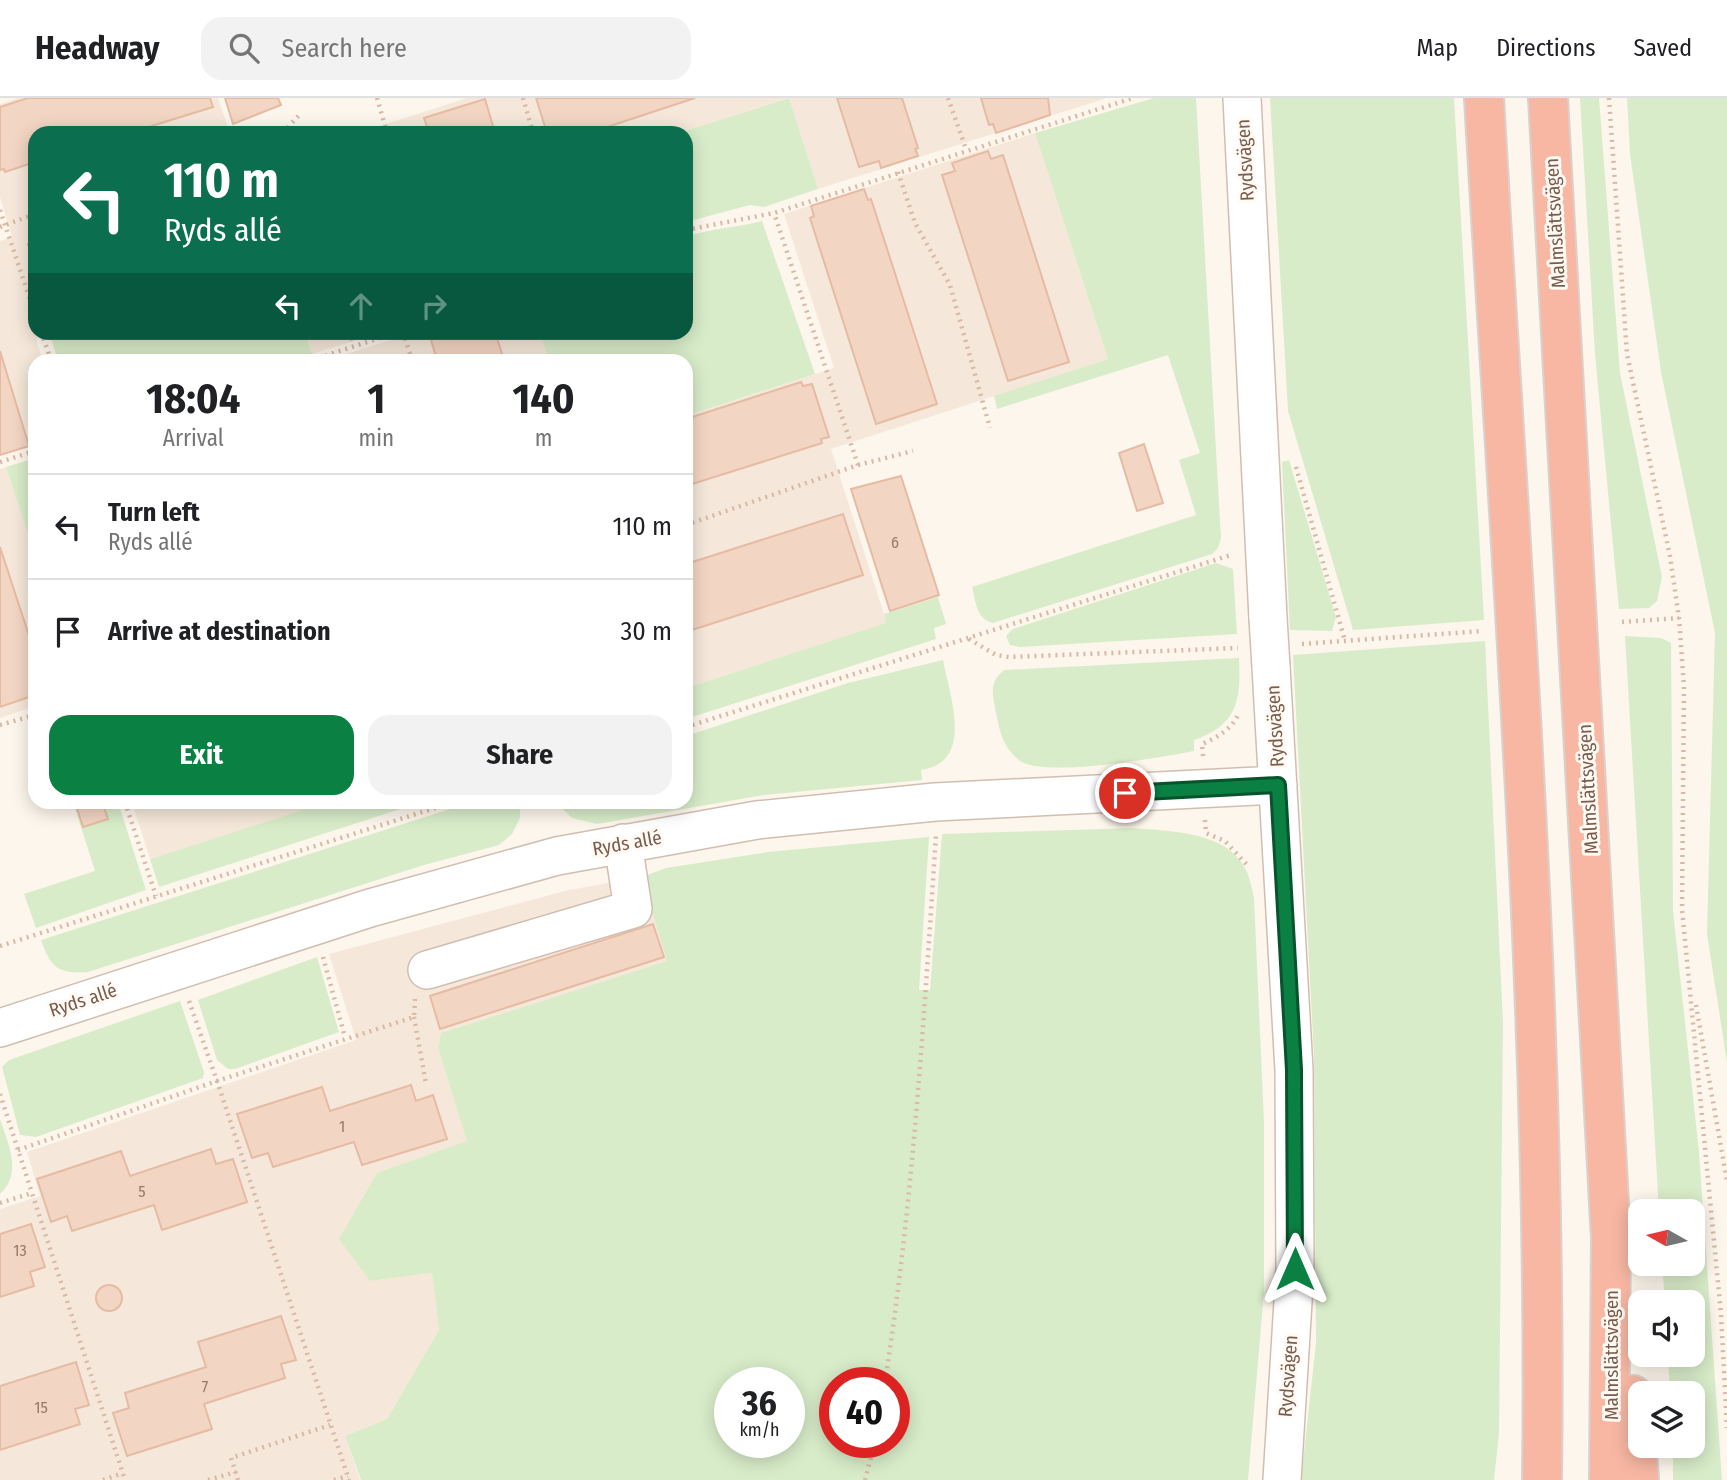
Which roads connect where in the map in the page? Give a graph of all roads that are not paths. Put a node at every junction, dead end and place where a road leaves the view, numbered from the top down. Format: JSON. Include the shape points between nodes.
{"nodes":[{"id":1,"x":1242,"y":98,"type":"edge"},
{"id":2,"x":1483,"y":98,"type":"edge"},
{"id":3,"x":1548,"y":98,"type":"edge"},
{"id":4,"x":1278,"y":785,"type":"junction"},
{"id":5,"x":623,"y":844,"type":"junction"},
{"id":6,"x":427,"y":970,"type":"road end"},
{"id":7,"x":0,"y":1028,"type":"edge"},
{"id":8,"x":1611,"y":1239,"type":"junction"},
{"id":9,"x":1544,"y":1292,"type":"junction"},
{"id":10,"x":1282,"y":1480,"type":"edge"},
{"id":11,"x":1520,"y":1480,"type":"edge"},
{"id":12,"x":1542,"y":1480,"type":"edge"},
{"id":13,"x":1609,"y":1480,"type":"edge"},
{"id":14,"x":1639,"y":1480,"type":"edge"}],
"edges":[{"from":1,"to":4,"type":"street","name":"Rydsvägen","bridge":true,"via":[[1268,618],[1282,656]]},
{"from":2,"to":9,"type":"highway","via":[[1536,1013]]},
{"from":3,"to":8,"type":"highway","name":"Malmslättsvägen"},
{"from":4,"to":5,"type":"street","name":"Ryds allé","via":[[935,802],[757,820]]},
{"from":4,"to":10,"type":"street","name":"Rydsvägen","via":[[1294,1070],[1295,1256]]},
{"from":5,"to":6,"type":"street","via":[[633,909]]},
{"from":5,"to":7,"type":"street","name":"Ryds allé","via":[[556,856],[370,908]]},
{"from":8,"to":13,"type":"highway","name":"Malmslättsvägen"},
{"from":8,"to":14,"type":"highway","via":[[1637,1423]]},
{"from":9,"to":11,"type":"highway"},
{"from":9,"to":12,"type":"highway"}]}
